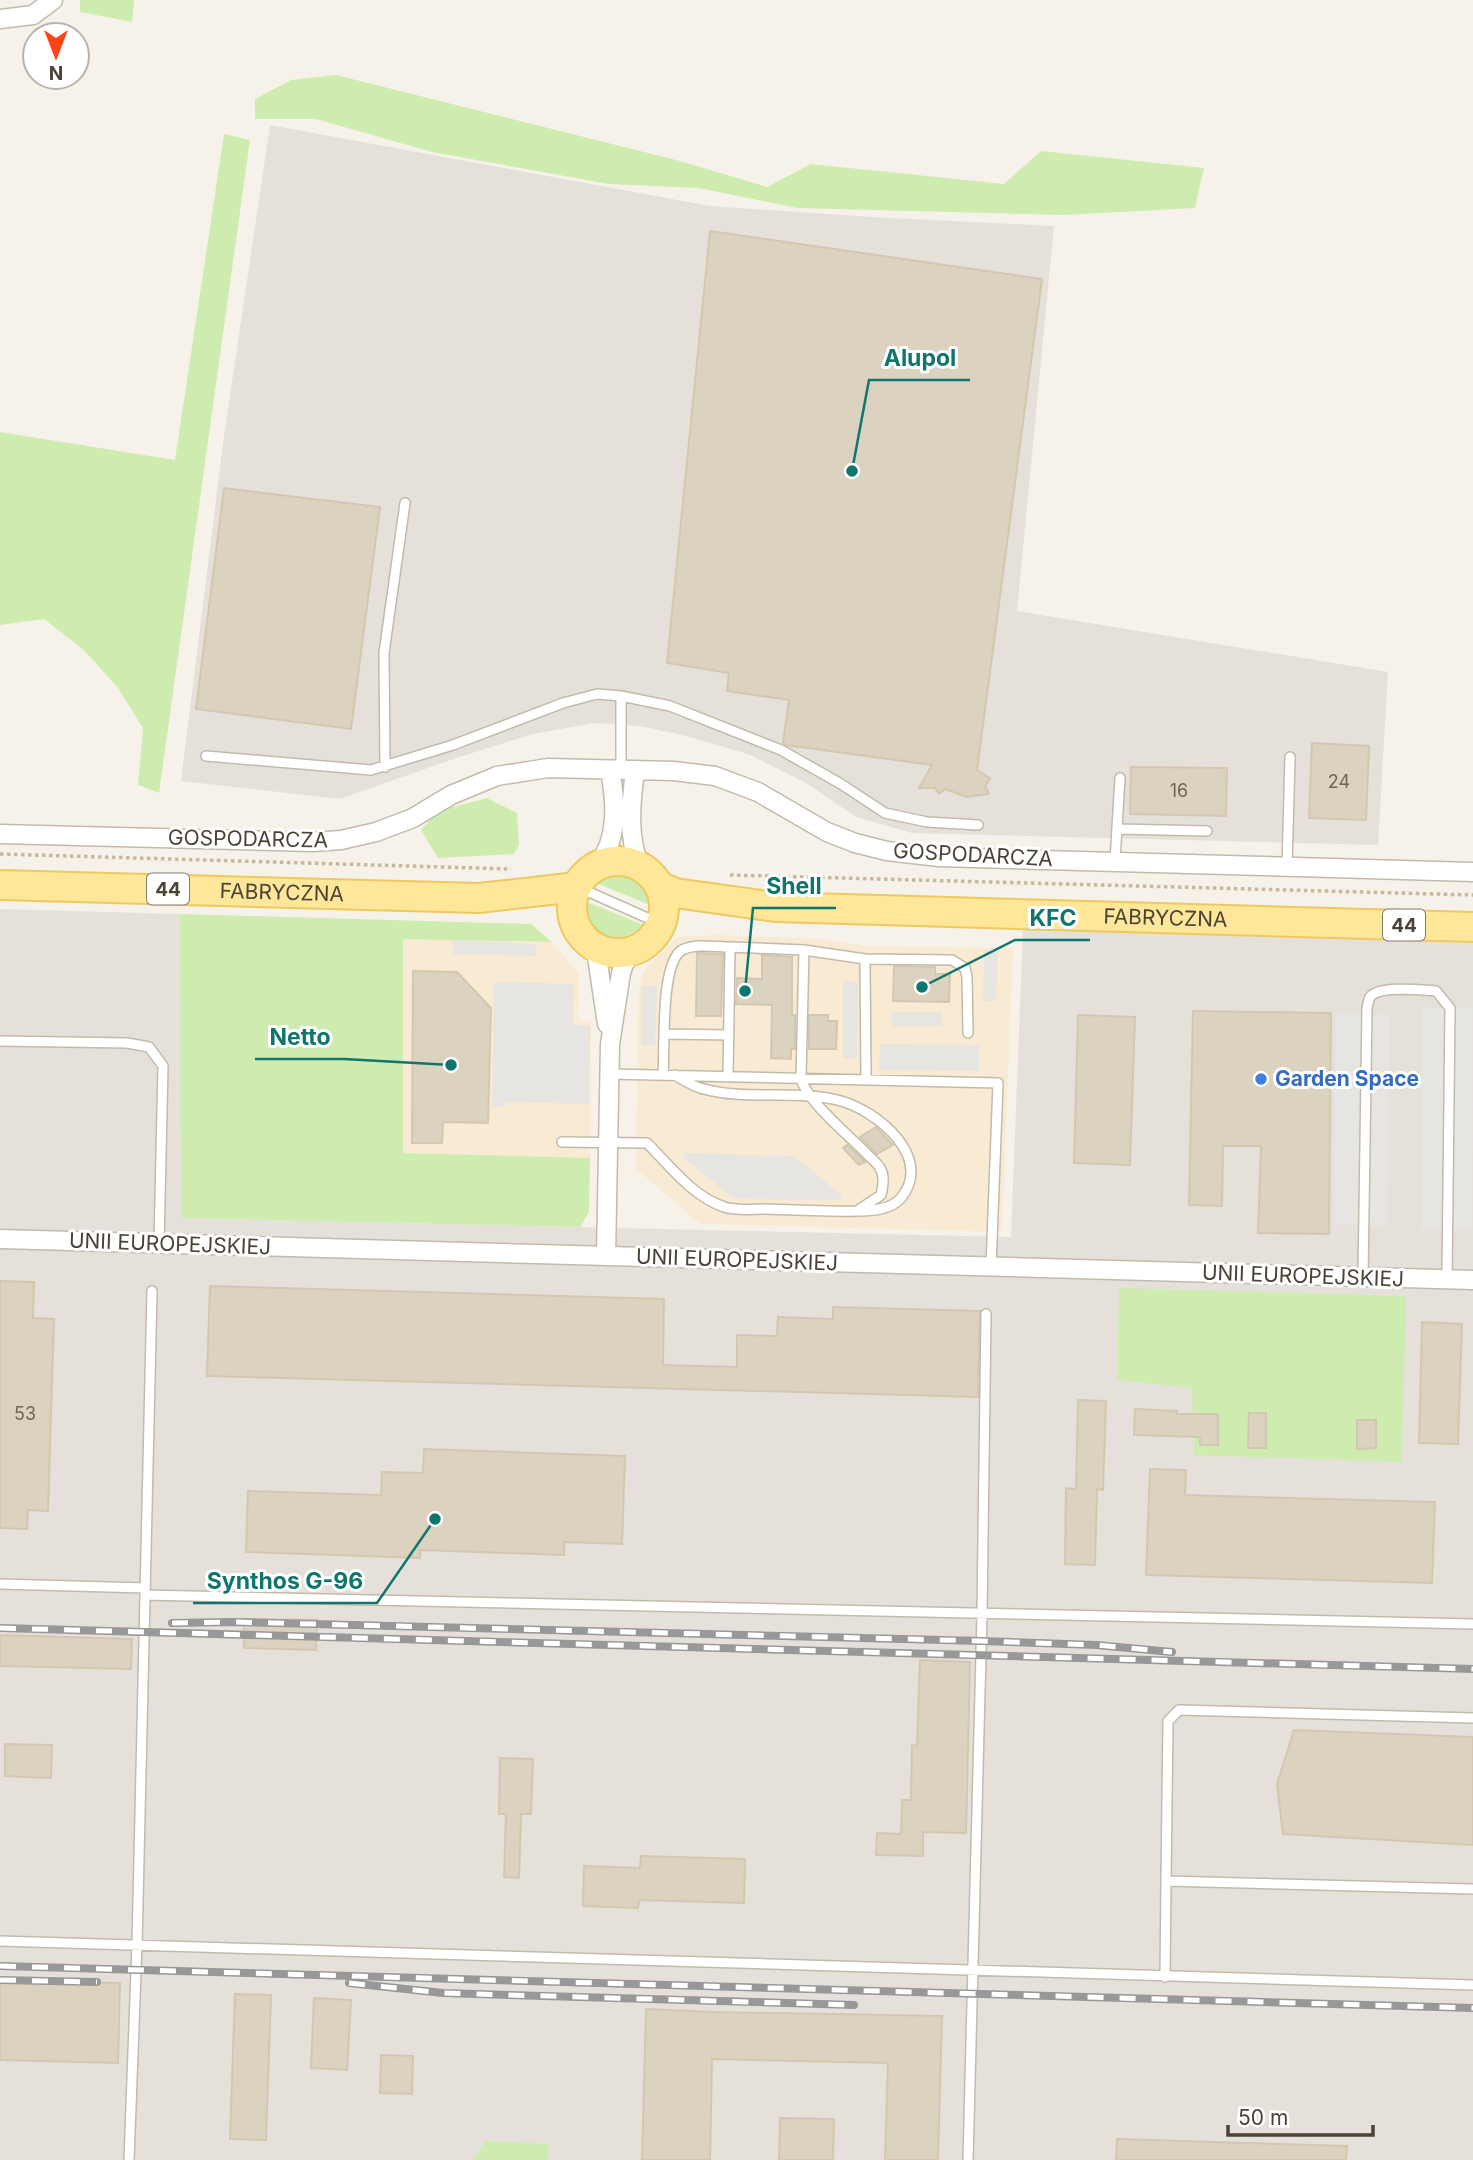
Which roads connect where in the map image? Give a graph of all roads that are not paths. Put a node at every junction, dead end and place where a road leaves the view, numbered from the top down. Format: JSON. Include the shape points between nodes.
{"nodes":[{"id":1,"x":53,"y":0,"type":"edge"},
{"id":2,"x":0,"y":19,"type":"edge"},
{"id":3,"x":405,"y":503,"type":"dead end"},
{"id":4,"x":621,"y":696,"type":"junction"},
{"id":5,"x":206,"y":756,"type":"dead end"},
{"id":6,"x":1290,"y":757,"type":"dead end"},
{"id":7,"x":385,"y":767,"type":"junction"},
{"id":8,"x":622,"y":770,"type":"junction"},
{"id":9,"x":1120,"y":778,"type":"dead end"},
{"id":10,"x":978,"y":824,"type":"dead end"},
{"id":11,"x":1118,"y":829,"type":"junction"},
{"id":12,"x":1207,"y":831,"type":"dead end"},
{"id":13,"x":0,"y":834,"type":"edge"},
{"id":14,"x":1115,"y":861,"type":"junction"},
{"id":15,"x":597,"y":866,"type":"junction"},
{"id":16,"x":1287,"y":867,"type":"junction"},
{"id":17,"x":1473,"y":872,"type":"edge"},
{"id":18,"x":650,"y":876,"type":"junction"},
{"id":19,"x":0,"y":885,"type":"edge"},
{"id":20,"x":577,"y":887,"type":"junction"},
{"id":21,"x":479,"y":898,"type":"junction"},
{"id":22,"x":776,"y":907,"type":"junction"},
{"id":23,"x":574,"y":919,"type":"junction"},
{"id":24,"x":661,"y":924,"type":"junction"},
{"id":25,"x":1473,"y":927,"type":"edge"},
{"id":26,"x":590,"y":943,"type":"junction"},
{"id":27,"x":730,"y":947,"type":"junction"},
{"id":28,"x":634,"y":950,"type":"junction"},
{"id":29,"x":804,"y":950,"type":"junction"},
{"id":30,"x":865,"y":959,"type":"junction"},
{"id":31,"x":968,"y":1033,"type":"dead end"},
{"id":32,"x":666,"y":1034,"type":"junction"},
{"id":33,"x":729,"y":1035,"type":"junction"},
{"id":34,"x":0,"y":1041,"type":"edge"},
{"id":35,"x":610,"y":1044,"type":"junction"},
{"id":36,"x":610,"y":1074,"type":"junction"},
{"id":37,"x":663,"y":1075,"type":"junction"},
{"id":38,"x":675,"y":1075,"type":"junction"},
{"id":39,"x":728,"y":1077,"type":"junction"},
{"id":40,"x":801,"y":1079,"type":"junction"},
{"id":41,"x":866,"y":1079,"type":"junction"},
{"id":42,"x":810,"y":1098,"type":"junction"},
{"id":43,"x":562,"y":1142,"type":"dead end"},
{"id":44,"x":608,"y":1143,"type":"junction"},
{"id":45,"x":854,"y":1211,"type":"junction"},
{"id":46,"x":0,"y":1239,"type":"edge"},
{"id":47,"x":159,"y":1244,"type":"junction"},
{"id":48,"x":606,"y":1256,"type":"junction"},
{"id":49,"x":990,"y":1267,"type":"junction"},
{"id":50,"x":1363,"y":1277,"type":"junction"},
{"id":51,"x":1447,"y":1280,"type":"junction"},
{"id":52,"x":1473,"y":1280,"type":"edge"},
{"id":53,"x":152,"y":1291,"type":"dead end"},
{"id":54,"x":986,"y":1314,"type":"dead end"},
{"id":55,"x":0,"y":1584,"type":"edge"},
{"id":56,"x":145,"y":1591,"type":"junction"},
{"id":57,"x":982,"y":1614,"type":"junction"},
{"id":58,"x":1473,"y":1624,"type":"edge"},
{"id":59,"x":1473,"y":1718,"type":"edge"},
{"id":60,"x":1166,"y":1881,"type":"junction"},
{"id":61,"x":1473,"y":1889,"type":"edge"},
{"id":62,"x":0,"y":1941,"type":"edge"},
{"id":63,"x":137,"y":1945,"type":"junction"},
{"id":64,"x":974,"y":1971,"type":"junction"},
{"id":65,"x":1165,"y":1977,"type":"junction"},
{"id":66,"x":1473,"y":1985,"type":"edge"},
{"id":67,"x":129,"y":2160,"type":"edge"},
{"id":68,"x":968,"y":2160,"type":"edge"}],
"edges":[{"from":1,"to":2,"type":"street","via":[[33,15]]},
{"from":3,"to":7,"type":"lane","via":[[384,653]]},
{"from":4,"to":7,"type":"lane","via":[[597,694],[564,702]]},
{"from":4,"to":8,"type":"lane"},
{"from":4,"to":10,"type":"lane","via":[[670,706],[781,750],[886,813],[927,822]]},
{"from":5,"to":7,"type":"lane","via":[[371,770]]},
{"from":6,"to":16,"type":"lane"},
{"from":8,"to":13,"type":"street","name":"GOSPODARCZA","via":[[548,768],[497,776],[451,795],[413,818],[341,840]]},
{"from":8,"to":14,"type":"street","name":"GOSPODARCZA","via":[[715,776],[758,792],[827,832],[887,851],[939,857]]},
{"from":8,"to":15,"type":"street","via":[[613,789],[612,841]]},
{"from":8,"to":18,"type":"street","via":[[631,802],[632,840]]},
{"from":9,"to":11,"type":"lane"},
{"from":11,"to":12,"type":"lane"},
{"from":11,"to":14,"type":"lane"},
{"from":14,"to":16,"type":"street","name":"GOSPODARCZA"},
{"from":15,"to":18,"type":"main road","number":"44","via":[[619,861]]},
{"from":15,"to":20,"type":"main road"},
{"from":16,"to":17,"type":"street","name":"GOSPODARCZA"},
{"from":18,"to":22,"type":"main road","name":"FABRYCZNA","number":"44","via":[[675,893]]},
{"from":18,"to":24,"type":"main road","via":[[664,906]]},
{"from":19,"to":21,"type":"main road","name":"FABRYCZNA","number":"44"},
{"from":20,"to":21,"type":"main road","name":"FABRYCZNA","number":"44"},
{"from":20,"to":23,"type":"main road"},
{"from":20,"to":24,"type":"lane"},
{"from":21,"to":23,"type":"main road","name":"FABRYCZNA","number":"44"},
{"from":22,"to":24,"type":"main road","name":"FABRYCZNA","number":"44","via":[[695,913]]},
{"from":22,"to":25,"type":"main road","name":"FABRYCZNA","number":"44"},
{"from":23,"to":26,"type":"main road"},
{"from":24,"to":28,"type":"main road","number":"44","via":[[649,941]]},
{"from":26,"to":28,"type":"main road","via":[[611,953]]},
{"from":26,"to":35,"type":"street","via":[[600,972]]},
{"from":27,"to":29,"type":"lane"},
{"from":27,"to":32,"type":"lane","via":[[694,947],[676,956],[667,978]]},
{"from":27,"to":33,"type":"lane"},
{"from":28,"to":35,"type":"street","via":[[621,973]]},
{"from":29,"to":30,"type":"lane"},
{"from":29,"to":40,"type":"lane"},
{"from":30,"to":31,"type":"lane","via":[[959,963],[967,977]]},
{"from":30,"to":41,"type":"lane"},
{"from":32,"to":33,"type":"lane"},
{"from":32,"to":37,"type":"lane"},
{"from":33,"to":39,"type":"lane"},
{"from":34,"to":47,"type":"lane","via":[[149,1047],[163,1066]]},
{"from":35,"to":36,"type":"street"},
{"from":36,"to":37,"type":"lane"},
{"from":36,"to":44,"type":"street"},
{"from":37,"to":38,"type":"lane"},
{"from":38,"to":39,"type":"lane"},
{"from":38,"to":42,"type":"lane","via":[[702,1089]]},
{"from":39,"to":40,"type":"lane"},
{"from":40,"to":41,"type":"lane"},
{"from":40,"to":42,"type":"lane"},
{"from":41,"to":49,"type":"lane","via":[[998,1083]]},
{"from":42,"to":45,"type":"lane","via":[[880,1168],[884,1180],[881,1195]]},
{"from":42,"to":45,"type":"lane","via":[[841,1101],[874,1116],[903,1144],[909,1157],[909,1178],[900,1199],[880,1210]]},
{"from":43,"to":44,"type":"lane"},
{"from":44,"to":45,"type":"lane","via":[[647,1143],[689,1186],[726,1208]]},
{"from":44,"to":48,"type":"street"},
{"from":46,"to":47,"type":"street","name":"UNII EUROPEJSKIEJ"},
{"from":47,"to":48,"type":"street","name":"UNII EUROPEJSKIEJ"},
{"from":48,"to":49,"type":"street","name":"UNII EUROPEJSKIEJ"},
{"from":49,"to":50,"type":"street","name":"UNII EUROPEJSKIEJ"},
{"from":50,"to":51,"type":"street","name":"UNII EUROPEJSKIEJ"},
{"from":50,"to":51,"type":"lane","via":[[1367,1008],[1370,997],[1379,991],[1423,990],[1436,991],[1450,1008]]},
{"from":51,"to":52,"type":"street","name":"UNII EUROPEJSKIEJ"},
{"from":53,"to":56,"type":"lane"},
{"from":54,"to":57,"type":"lane"},
{"from":55,"to":56,"type":"lane"},
{"from":56,"to":57,"type":"lane"},
{"from":56,"to":63,"type":"lane"},
{"from":57,"to":58,"type":"lane"},
{"from":57,"to":64,"type":"lane"},
{"from":59,"to":60,"type":"lane","via":[[1179,1710],[1168,1721]]},
{"from":60,"to":61,"type":"lane"},
{"from":60,"to":65,"type":"lane"},
{"from":62,"to":63,"type":"lane"},
{"from":63,"to":64,"type":"lane"},
{"from":63,"to":67,"type":"lane"},
{"from":64,"to":65,"type":"lane"},
{"from":64,"to":68,"type":"lane"},
{"from":65,"to":66,"type":"lane"}]}
